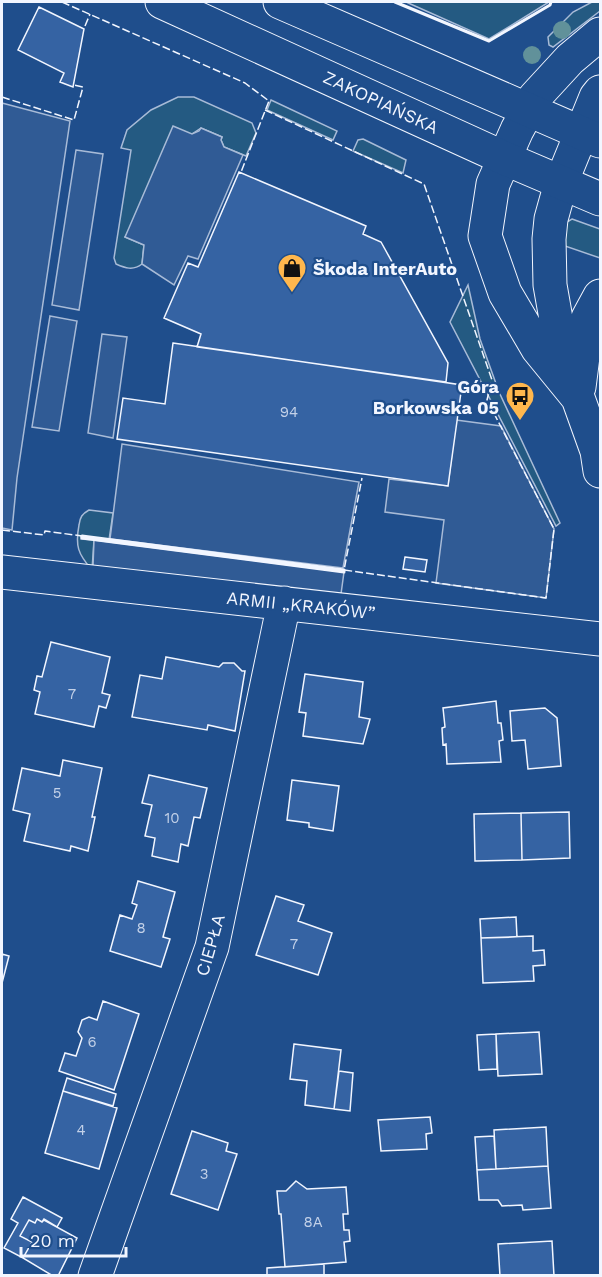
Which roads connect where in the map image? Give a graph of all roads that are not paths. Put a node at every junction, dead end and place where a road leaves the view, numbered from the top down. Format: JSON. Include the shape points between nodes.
{"nodes":[{"id":1,"x":162,"y":2,"type":"edge"},
{"id":2,"x":280,"y":2,"type":"edge"},
{"id":3,"x":600,"y":34,"type":"edge"},
{"id":4,"x":600,"y":92,"type":"edge"},
{"id":5,"x":528,"y":109,"type":"junction"},
{"id":6,"x":590,"y":136,"type":"edge"},
{"id":7,"x":504,"y":158,"type":"junction"},
{"id":8,"x":561,"y":183,"type":"junction"},
{"id":9,"x":600,"y":199,"type":"edge"},
{"id":10,"x":600,"y":296,"type":"edge"},
{"id":11,"x":578,"y":398,"type":"junction"},
{"id":12,"x":600,"y":471,"type":"edge"},
{"id":13,"x":2,"y":572,"type":"edge"},
{"id":14,"x":284,"y":603,"type":"junction"},
{"id":15,"x":600,"y":639,"type":"edge"},
{"id":16,"x":95,"y":1275,"type":"edge"}],
"edges":[{"from":1,"to":7,"type":"street","name":"ZAKOPIAŃSKA"},
{"from":2,"to":5,"type":"street"},
{"from":3,"to":5,"type":"street","via":[[570,59]]},
{"from":4,"to":6,"type":"street"},
{"from":5,"to":6,"type":"street"},
{"from":5,"to":7,"type":"street"},
{"from":6,"to":8,"type":"street"},
{"from":7,"to":8,"type":"street","name":"ZAKOPIAŃSKA"},
{"from":7,"to":11,"type":"street","via":[[493,184],[485,236],[505,293],[538,349]]},
{"from":8,"to":9,"type":"street","name":"ZAKOPIAŃSKA"},
{"from":8,"to":11,"type":"street","via":[[551,219],[550,285],[559,336]]},
{"from":10,"to":11,"type":"street","via":[[588,318]]},
{"from":11,"to":12,"type":"street"},
{"from":13,"to":14,"type":"street","name":"ARMII „KRAKÓW”"},
{"from":14,"to":15,"type":"street","name":"ARMII „KRAKÓW”"},
{"from":14,"to":16,"type":"street","name":"CIEPŁA","via":[[212,947]]}]}
